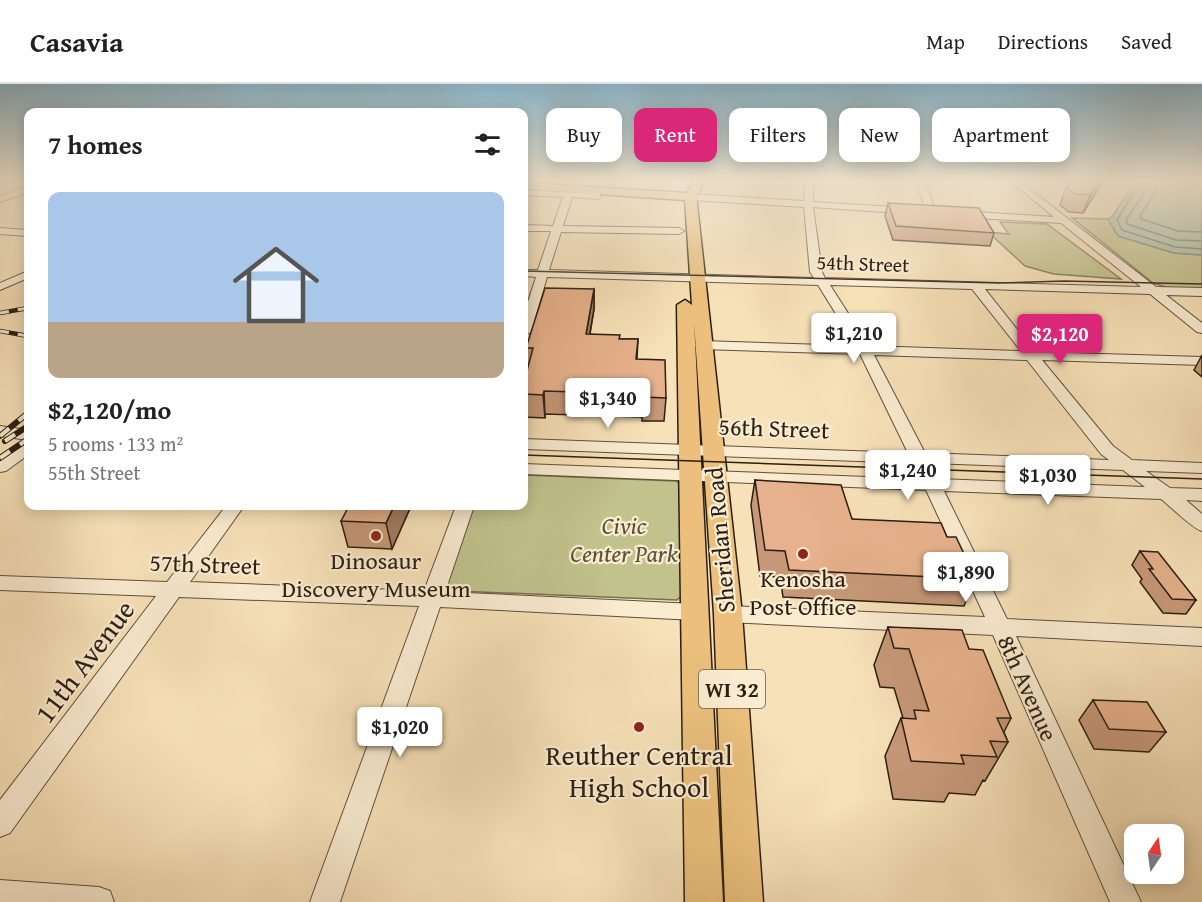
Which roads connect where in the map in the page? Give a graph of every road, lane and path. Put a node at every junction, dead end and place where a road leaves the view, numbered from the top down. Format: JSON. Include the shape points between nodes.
{"nodes":[{"id":1,"x":560,"y":218,"type":"edge"},
{"id":2,"x":682,"y":218,"type":"edge"},
{"id":3,"x":684,"y":218,"type":"edge"},
{"id":4,"x":810,"y":218,"type":"edge"},
{"id":5,"x":1034,"y":218,"type":"edge"},
{"id":6,"x":1063,"y":220,"type":"joint"},
{"id":7,"x":528,"y":228,"type":"edge"},
{"id":8,"x":558,"y":229,"type":"junction"},
{"id":9,"x":0,"y":231,"type":"edge"},
{"id":10,"x":24,"y":233,"type":"edge"},
{"id":11,"x":681,"y":242,"type":"junction"},
{"id":12,"x":528,"y":273,"type":"edge"},
{"id":13,"x":543,"y":274,"type":"junction"},
{"id":14,"x":24,"y":276,"type":"edge"},
{"id":15,"x":691,"y":278,"type":"junction"},
{"id":16,"x":822,"y":281,"type":"junction"},
{"id":17,"x":975,"y":285,"type":"junction"},
{"id":18,"x":0,"y":287,"type":"edge"},
{"id":19,"x":1152,"y":290,"type":"junction"},
{"id":20,"x":1202,"y":292,"type":"edge"},
{"id":21,"x":528,"y":320,"type":"edge"},
{"id":22,"x":1202,"y":329,"type":"edge"},
{"id":23,"x":702,"y":345,"type":"junction"},
{"id":24,"x":866,"y":350,"type":"junction"},
{"id":25,"x":1032,"y":356,"type":"junction"},
{"id":26,"x":1202,"y":361,"type":"edge"},
{"id":27,"x":0,"y":423,"type":"edge"},
{"id":28,"x":24,"y":424,"type":"edge"},
{"id":29,"x":0,"y":431,"type":"edge"},
{"id":30,"x":24,"y":434,"type":"edge"},
{"id":31,"x":528,"y":444,"type":"edge"},
{"id":32,"x":24,"y":451,"type":"edge"},
{"id":33,"x":919,"y":457,"type":"junction"},
{"id":34,"x":24,"y":459,"type":"edge"},
{"id":35,"x":702,"y":463,"type":"junction"},
{"id":36,"x":1127,"y":465,"type":"junction"},
{"id":37,"x":0,"y":467,"type":"edge"},
{"id":38,"x":1202,"y":468,"type":"edge"},
{"id":39,"x":528,"y":469,"type":"edge"},
{"id":40,"x":0,"y":473,"type":"edge"},
{"id":41,"x":932,"y":484,"type":"junction"},
{"id":42,"x":1166,"y":494,"type":"junction"},
{"id":43,"x":1202,"y":495,"type":"edge"},
{"id":44,"x":232,"y":510,"type":"edge"},
{"id":45,"x":464,"y":510,"type":"edge"},
{"id":46,"x":1202,"y":525,"type":"edge"},
{"id":47,"x":0,"y":583,"type":"edge"},
{"id":48,"x":175,"y":590,"type":"junction"},
{"id":49,"x":433,"y":598,"type":"junction"},
{"id":50,"x":695,"y":612,"type":"junction"},
{"id":51,"x":728,"y":614,"type":"junction"},
{"id":52,"x":1000,"y":626,"type":"junction"},
{"id":53,"x":1202,"y":637,"type":"edge"},
{"id":54,"x":0,"y":823,"type":"edge"},
{"id":55,"x":0,"y":896,"type":"edge"},
{"id":56,"x":99,"y":902,"type":"edge"},
{"id":57,"x":325,"y":902,"type":"edge"},
{"id":58,"x":704,"y":902,"type":"edge"},
{"id":59,"x":744,"y":902,"type":"edge"},
{"id":60,"x":1126,"y":902,"type":"edge"}],
"edges":[{"from":1,"to":8,"type":"street"},
{"from":2,"to":11,"type":"main road","name":"Sheridan Road","number":"WI 32"},
{"from":3,"to":15,"type":"main road","name":"Sheridan Road","number":"WI 32"},
{"from":4,"to":16,"type":"street","name":"8th Avenue","via":[[816,272]]},
{"from":5,"to":6,"type":"street"},
{"from":6,"to":19,"type":"street"},
{"from":7,"to":8,"type":"street"},
{"from":8,"to":11,"type":"street"},
{"from":8,"to":13,"type":"street"},
{"from":9,"to":10,"type":"street"},
{"from":11,"to":15,"type":"main road","name":"Sheridan Road","number":"WI 32"},
{"from":12,"to":13,"type":"street","name":"54th Street"},
{"from":13,"to":15,"type":"street","name":"54th Street"},
{"from":13,"to":21,"type":"street"},
{"from":14,"to":18,"type":"street"},
{"from":15,"to":16,"type":"street","name":"54th Street"},
{"from":15,"to":23,"type":"main road","name":"Sheridan Road","number":"WI 32"},
{"from":15,"to":35,"type":"main road","name":"Sheridan Road","number":"WI 32"},
{"from":16,"to":17,"type":"street","name":"54th Street"},
{"from":16,"to":24,"type":"street","name":"8th Avenue"},
{"from":17,"to":19,"type":"street","name":"54th Street"},
{"from":17,"to":25,"type":"street"},
{"from":19,"to":20,"type":"street","name":"54th Street"},
{"from":19,"to":22,"type":"street"},
{"from":23,"to":24,"type":"street"},
{"from":23,"to":35,"type":"main road","name":"Sheridan Road","number":"WI 32"},
{"from":24,"to":25,"type":"street"},
{"from":24,"to":33,"type":"street","name":"8th Avenue"},
{"from":25,"to":26,"type":"street"},
{"from":25,"to":36,"type":"street","via":[[1107,450]]},
{"from":27,"to":28,"type":"street"},
{"from":29,"to":30,"type":"street"},
{"from":31,"to":35,"type":"street","name":"56th Street"},
{"from":32,"to":37,"type":"street"},
{"from":33,"to":35,"type":"street","name":"56th Street"},
{"from":33,"to":36,"type":"street","name":"56th Street"},
{"from":33,"to":41,"type":"street","name":"8th Avenue"},
{"from":34,"to":40,"type":"street"},
{"from":35,"to":39,"type":"street","name":"56th Street"},
{"from":35,"to":41,"type":"street","name":"56th Street"},
{"from":35,"to":50,"type":"main road","name":"Sheridan Road","number":"WI 32"},
{"from":35,"to":51,"type":"main road","name":"Sheridan Road","number":"WI 32"},
{"from":36,"to":38,"type":"street","name":"56th Street"},
{"from":36,"to":42,"type":"street"},
{"from":41,"to":42,"type":"street","name":"56th Street"},
{"from":41,"to":52,"type":"street","name":"8th Avenue"},
{"from":42,"to":43,"type":"street","name":"56th Street"},
{"from":42,"to":46,"type":"street"},
{"from":44,"to":48,"type":"street","name":"11th Avenue"},
{"from":45,"to":49,"type":"street"},
{"from":47,"to":48,"type":"street","name":"57th Street"},
{"from":48,"to":49,"type":"street","name":"57th Street"},
{"from":48,"to":54,"type":"street","name":"11th Avenue"},
{"from":49,"to":50,"type":"street","name":"57th Street"},
{"from":49,"to":57,"type":"street"},
{"from":50,"to":58,"type":"main road","name":"Sheridan Road","number":"WI 32"},
{"from":51,"to":52,"type":"street"},
{"from":51,"to":59,"type":"main road","name":"Sheridan Road","number":"WI 32"},
{"from":52,"to":53,"type":"street"},
{"from":52,"to":60,"type":"street","name":"8th Avenue"},
{"from":55,"to":56,"type":"street"}]}
